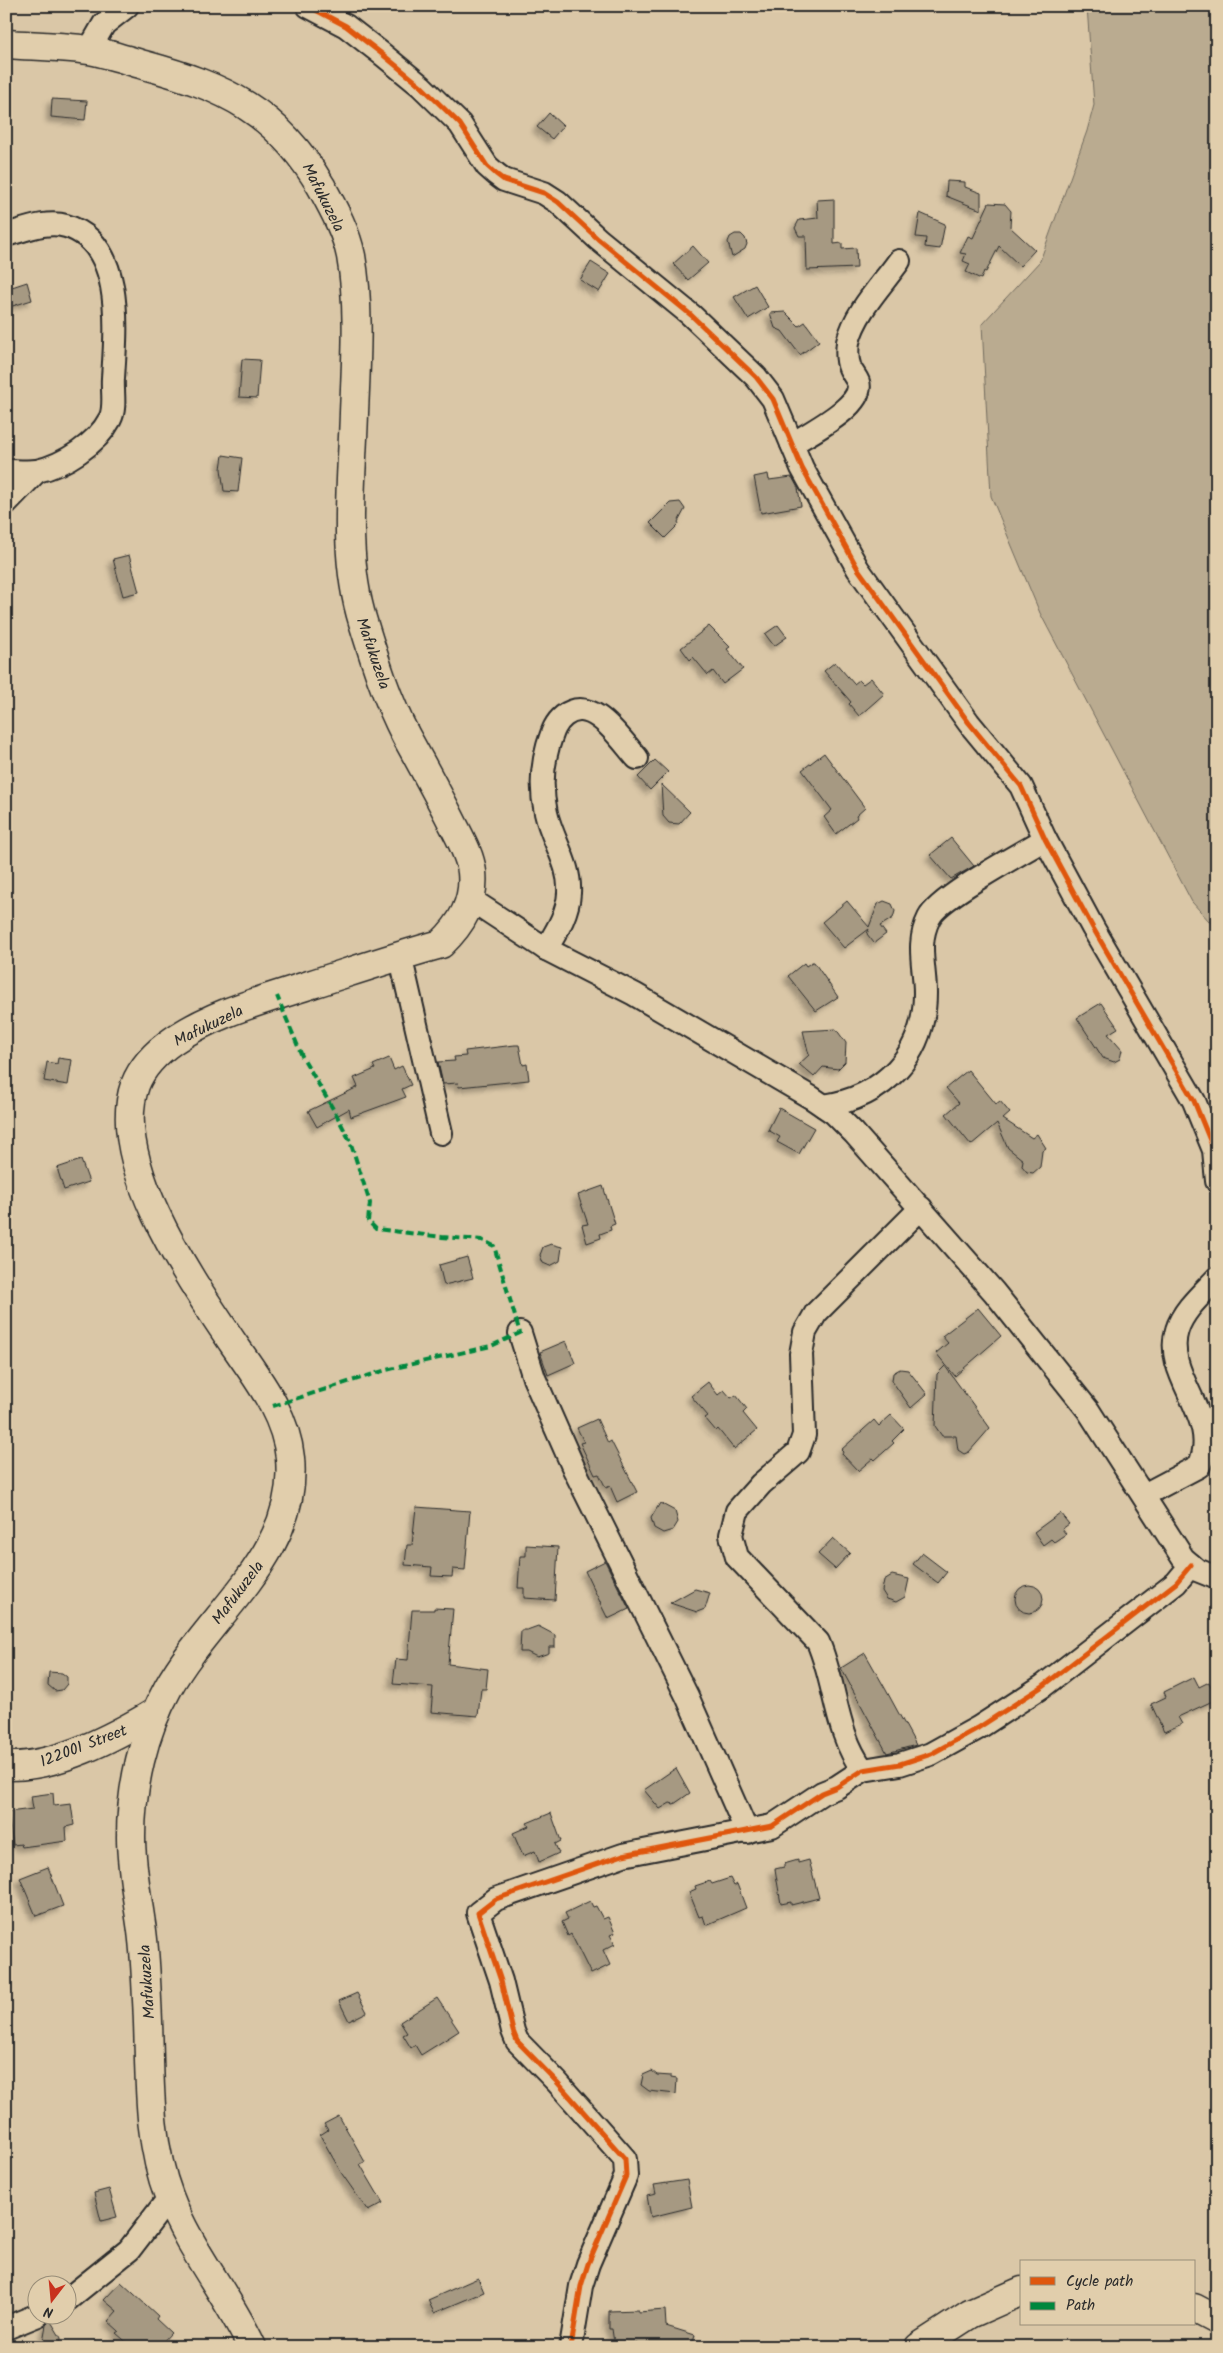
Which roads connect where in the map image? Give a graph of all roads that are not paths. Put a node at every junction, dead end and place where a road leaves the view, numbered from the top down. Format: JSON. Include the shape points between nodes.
{"nodes":[{"id":1,"x":127,"y":6,"type":"edge"},
{"id":2,"x":308,"y":6,"type":"edge"},
{"id":3,"x":6,"y":44,"type":"edge"},
{"id":4,"x":89,"y":50,"type":"junction"},
{"id":5,"x":6,"y":235,"type":"edge"},
{"id":6,"x":900,"y":261,"type":"dead end"},
{"id":7,"x":792,"y":444,"type":"junction"},
{"id":8,"x":6,"y":471,"type":"edge"},
{"id":9,"x":37,"y":471,"type":"junction"},
{"id":10,"x":6,"y":503,"type":"edge"},
{"id":11,"x":637,"y":758,"type":"dead end"},
{"id":12,"x":1045,"y":839,"type":"junction"},
{"id":13,"x":470,"y":899,"type":"junction"},
{"id":14,"x":546,"y":949,"type":"junction"},
{"id":15,"x":400,"y":955,"type":"junction"},
{"id":16,"x":824,"y":1106,"type":"junction"},
{"id":17,"x":441,"y":1133,"type":"dead end"},
{"id":18,"x":1217,"y":1181,"type":"edge"},
{"id":19,"x":921,"y":1208,"type":"junction"},
{"id":20,"x":1217,"y":1278,"type":"edge"},
{"id":21,"x":520,"y":1333,"type":"dead end"},
{"id":22,"x":1144,"y":1495,"type":"junction"},
{"id":23,"x":1192,"y":1565,"type":"junction"},
{"id":24,"x":1217,"y":1578,"type":"edge"},
{"id":25,"x":156,"y":1712,"type":"junction"},
{"id":26,"x":6,"y":1766,"type":"edge"},
{"id":27,"x":863,"y":1770,"type":"junction"},
{"id":28,"x":747,"y":1832,"type":"junction"},
{"id":29,"x":169,"y":2198,"type":"junction"},
{"id":30,"x":78,"y":2291,"type":"edge"},
{"id":31,"x":1020,"y":2292,"type":"edge"},
{"id":32,"x":1196,"y":2309,"type":"edge"},
{"id":33,"x":28,"y":2319,"type":"edge"},
{"id":34,"x":1217,"y":2320,"type":"edge"},
{"id":35,"x":6,"y":2328,"type":"edge"},
{"id":36,"x":252,"y":2347,"type":"edge"},
{"id":37,"x":571,"y":2347,"type":"edge"},
{"id":38,"x":919,"y":2347,"type":"edge"}],
"edges":[{"from":1,"to":4,"type":"street","via":[[104,24]]},
{"from":2,"to":7,"type":"street","via":[[346,26],[421,86],[460,124],[487,166],[496,174],[558,202],[711,332],[773,399]]},
{"from":3,"to":4,"type":"main road","name":"Mafukuzela"},
{"from":4,"to":13,"type":"main road","name":"Mafukuzela","via":[[183,76],[252,108],[305,159],[337,214],[350,252],[356,288],[350,510],[353,570],[360,613],[378,673],[404,733],[464,845],[472,869]]},
{"from":5,"to":9,"type":"street","via":[[54,224],[85,235],[99,253],[115,295],[111,417],[90,444],[61,462]]},
{"from":6,"to":7,"type":"street","via":[[851,331],[848,355],[850,369],[858,381],[858,394],[854,401]]},
{"from":7,"to":12,"type":"street","via":[[858,570],[970,723],[1021,786]]},
{"from":8,"to":9,"type":"street"},
{"from":9,"to":10,"type":"street"},
{"from":11,"to":14,"type":"street","via":[[599,716],[586,711],[571,710],[558,720],[552,731],[542,778],[546,813],[563,860],[569,893],[558,928]]},
{"from":12,"to":16,"type":"street","via":[[954,894],[930,916],[920,954],[925,993],[920,1031],[905,1060],[884,1083],[863,1096]]},
{"from":12,"to":18,"type":"street","via":[[1194,1100],[1214,1150]]},
{"from":13,"to":14,"type":"street"},
{"from":13,"to":15,"type":"main road","name":"Mafukuzela","via":[[468,910],[456,930],[441,944]]},
{"from":14,"to":16,"type":"street","via":[[634,994]]},
{"from":15,"to":17,"type":"street"},
{"from":15,"to":25,"type":"main road","name":"Mafukuzela","via":[[272,997],[206,1023],[176,1038],[155,1056],[135,1086],[130,1117],[132,1149],[146,1189],[195,1286],[268,1394],[287,1438],[290,1459],[286,1509],[278,1532],[255,1572],[202,1638],[169,1686]]},
{"from":16,"to":19,"type":"street","via":[[854,1132]]},
{"from":19,"to":22,"type":"street","via":[[994,1292],[1088,1410]]},
{"from":19,"to":27,"type":"street","via":[[816,1313],[805,1332],[801,1354],[804,1435],[798,1452],[761,1484],[737,1511],[732,1535],[737,1557],[818,1642],[842,1728],[854,1758]]},
{"from":20,"to":22,"type":"street","via":[[1191,1307],[1177,1328],[1174,1340],[1182,1375],[1206,1435],[1203,1458],[1199,1466]]},
{"from":21,"to":28,"type":"street","via":[[534,1378],[574,1469],[687,1696]]},
{"from":22,"to":23,"type":"street","via":[[1184,1558]]},
{"from":23,"to":24,"type":"street"},
{"from":23,"to":27,"type":"street","via":[[1176,1583],[1043,1686],[978,1728],[931,1754],[900,1764]]},
{"from":25,"to":26,"type":"main road","name":"122001 Street","via":[[132,1726],[44,1764]]},
{"from":25,"to":29,"type":"main road","name":"Mafukuzela","via":[[142,1752],[131,1837],[146,1978],[151,2120]]},
{"from":27,"to":28,"type":"street","via":[[772,1826]]},
{"from":28,"to":37,"type":"street","via":[[623,1855],[496,1899],[478,1913],[517,2041],[558,2082],[625,2159],[626,2176],[581,2286]]},
{"from":29,"to":30,"type":"street","via":[[129,2250]]},
{"from":29,"to":36,"type":"main road","name":"Mafukuzela"},
{"from":31,"to":38,"type":"main road","via":[[970,2314]]},
{"from":32,"to":34,"type":"main road"},
{"from":33,"to":35,"type":"street"}]}
